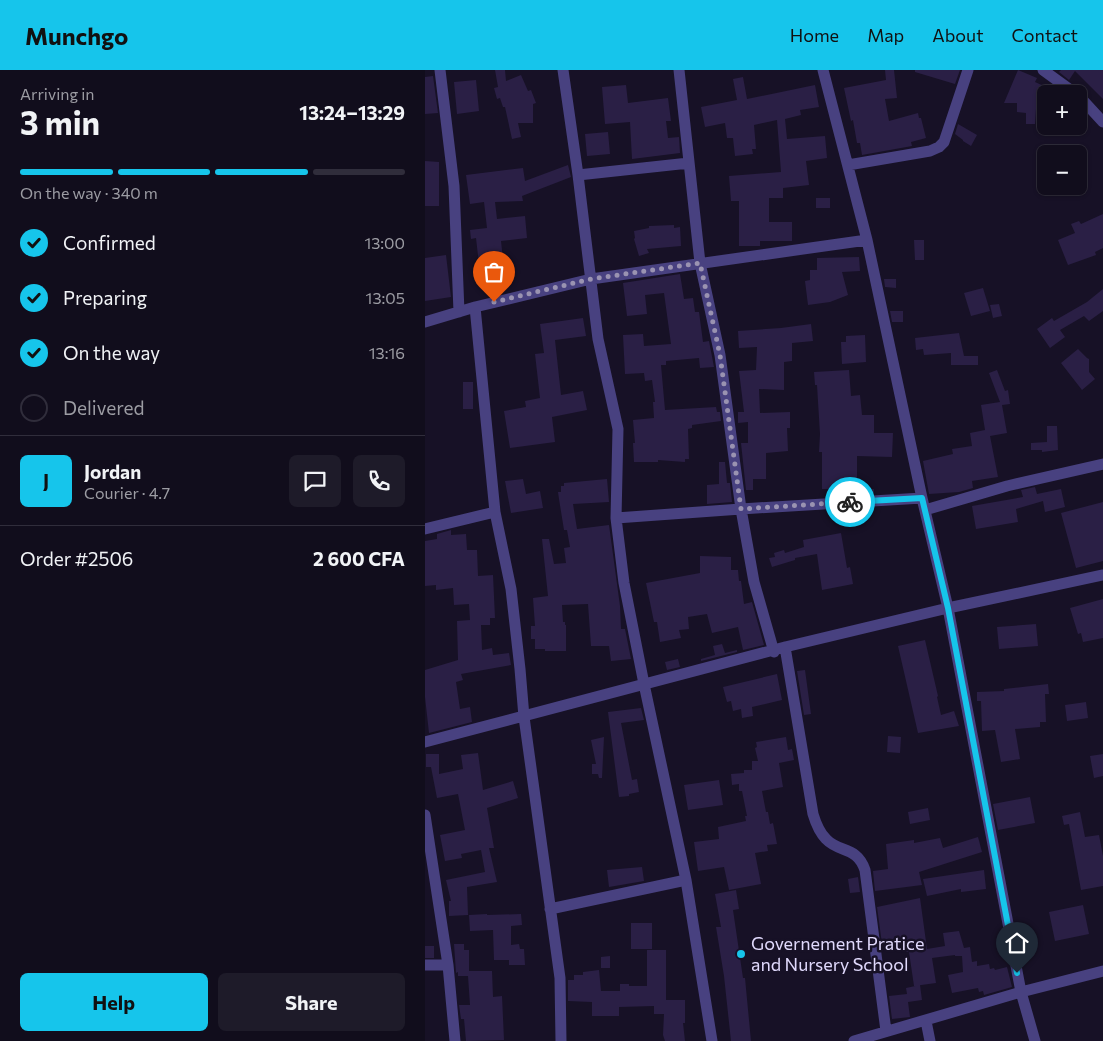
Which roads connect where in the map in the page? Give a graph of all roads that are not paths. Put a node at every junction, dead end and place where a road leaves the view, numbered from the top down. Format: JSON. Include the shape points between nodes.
{"nodes":[{"id":1,"x":440,"y":70,"type":"edge"},
{"id":2,"x":563,"y":70,"type":"edge"},
{"id":3,"x":679,"y":70,"type":"edge"},
{"id":4,"x":823,"y":70,"type":"edge"},
{"id":5,"x":968,"y":70,"type":"edge"},
{"id":6,"x":1043,"y":70,"type":"edge"},
{"id":7,"x":1065,"y":85,"type":"edge"},
{"id":8,"x":1087,"y":105,"type":"edge"},
{"id":9,"x":1103,"y":122,"type":"edge"},
{"id":10,"x":689,"y":163,"type":"junction"},
{"id":11,"x":848,"y":165,"type":"junction"},
{"id":12,"x":578,"y":175,"type":"junction"},
{"id":13,"x":867,"y":240,"type":"junction"},
{"id":14,"x":700,"y":263,"type":"junction"},
{"id":15,"x":591,"y":279,"type":"junction"},
{"id":16,"x":475,"y":307,"type":"junction"},
{"id":17,"x":459,"y":312,"type":"junction"},
{"id":18,"x":425,"y":322,"type":"edge"},
{"id":19,"x":1103,"y":464,"type":"edge"},
{"id":20,"x":923,"y":504,"type":"junction"},
{"id":21,"x":741,"y":509,"type":"junction"},
{"id":22,"x":495,"y":512,"type":"junction"},
{"id":23,"x":616,"y":518,"type":"junction"},
{"id":24,"x":425,"y":529,"type":"edge"},
{"id":25,"x":1103,"y":576,"type":"edge"},
{"id":26,"x":948,"y":608,"type":"junction"},
{"id":27,"x":779,"y":649,"type":"junction"},
{"id":28,"x":644,"y":684,"type":"junction"},
{"id":29,"x":524,"y":717,"type":"junction"},
{"id":30,"x":425,"y":742,"type":"edge"},
{"id":31,"x":425,"y":815,"type":"edge"},
{"id":32,"x":686,"y":880,"type":"junction"},
{"id":33,"x":550,"y":909,"type":"junction"},
{"id":34,"x":448,"y":965,"type":"junction"},
{"id":35,"x":425,"y":966,"type":"edge"},
{"id":36,"x":1103,"y":971,"type":"edge"},
{"id":37,"x":1021,"y":992,"type":"junction"},
{"id":38,"x":925,"y":1021,"type":"junction"},
{"id":39,"x":887,"y":1031,"type":"junction"},
{"id":40,"x":455,"y":1041,"type":"edge"},
{"id":41,"x":561,"y":1041,"type":"edge"},
{"id":42,"x":712,"y":1041,"type":"edge"},
{"id":43,"x":854,"y":1041,"type":"edge"},
{"id":44,"x":930,"y":1041,"type":"edge"},
{"id":45,"x":1035,"y":1041,"type":"edge"}],
"edges":[{"from":1,"to":17,"type":"street","via":[[454,186]]},
{"from":2,"to":12,"type":"street"},
{"from":3,"to":10,"type":"street"},
{"from":4,"to":11,"type":"street"},
{"from":5,"to":11,"type":"street","via":[[944,142],[939,147]]},
{"from":6,"to":7,"type":"street"},
{"from":8,"to":9,"type":"street"},
{"from":10,"to":12,"type":"street"},
{"from":10,"to":14,"type":"street"},
{"from":11,"to":13,"type":"street"},
{"from":12,"to":15,"type":"street"},
{"from":13,"to":14,"type":"street"},
{"from":13,"to":20,"type":"street"},
{"from":14,"to":15,"type":"street"},
{"from":14,"to":21,"type":"street","via":[[720,355]]},
{"from":15,"to":16,"type":"street"},
{"from":15,"to":23,"type":"street","via":[[598,339],[618,429]]},
{"from":16,"to":17,"type":"street"},
{"from":16,"to":22,"type":"street"},
{"from":17,"to":18,"type":"street"},
{"from":19,"to":20,"type":"street"},
{"from":20,"to":21,"type":"street"},
{"from":20,"to":26,"type":"street"},
{"from":21,"to":23,"type":"street"},
{"from":21,"to":27,"type":"street","via":[[755,582]]},
{"from":22,"to":24,"type":"street"},
{"from":22,"to":29,"type":"street","via":[[511,589]]},
{"from":23,"to":28,"type":"street","via":[[624,583]]},
{"from":25,"to":26,"type":"street"},
{"from":26,"to":27,"type":"street"},
{"from":26,"to":37,"type":"street"},
{"from":27,"to":28,"type":"street"},
{"from":27,"to":39,"type":"street","via":[[818,830],[827,841],[858,856],[865,870]]},
{"from":28,"to":29,"type":"street"},
{"from":28,"to":32,"type":"street"},
{"from":29,"to":30,"type":"street"},
{"from":29,"to":33,"type":"street"},
{"from":31,"to":34,"type":"street"},
{"from":32,"to":33,"type":"street"},
{"from":32,"to":42,"type":"street"},
{"from":33,"to":41,"type":"street","via":[[560,978]]},
{"from":34,"to":35,"type":"street"},
{"from":34,"to":40,"type":"street"},
{"from":36,"to":37,"type":"street"},
{"from":37,"to":38,"type":"street"},
{"from":37,"to":45,"type":"street"},
{"from":38,"to":39,"type":"street"},
{"from":38,"to":44,"type":"street"},
{"from":39,"to":43,"type":"street"}]}
